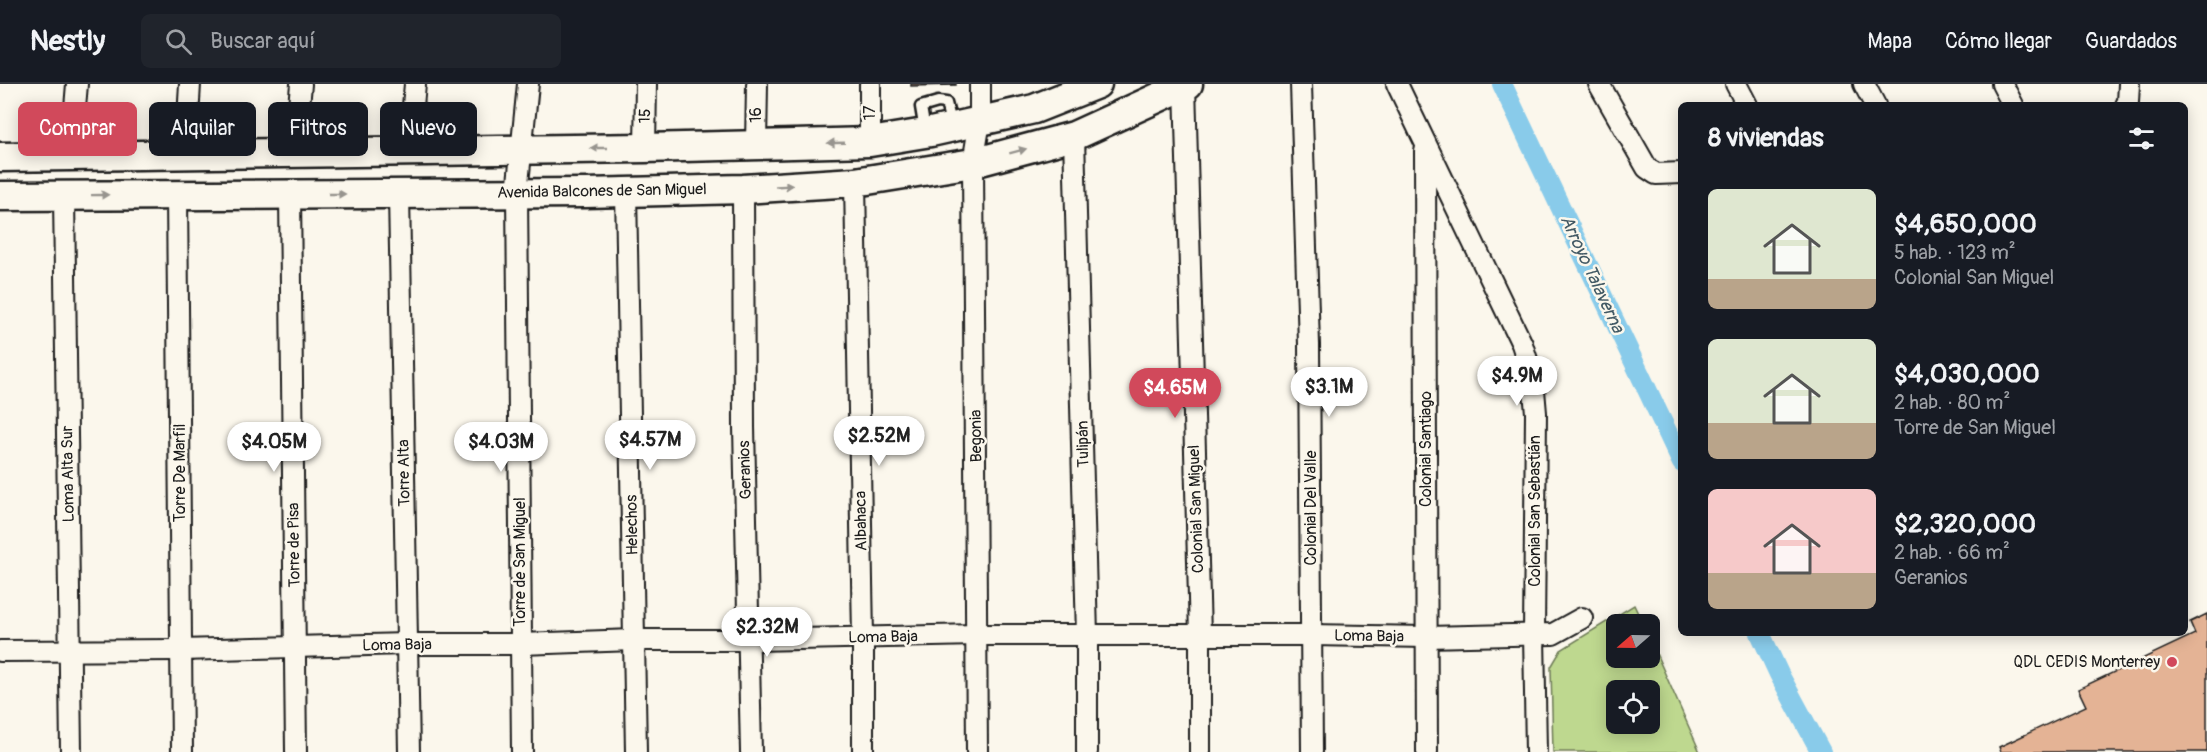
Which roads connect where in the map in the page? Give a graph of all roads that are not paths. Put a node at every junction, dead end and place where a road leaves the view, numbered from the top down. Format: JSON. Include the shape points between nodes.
{"nodes":[{"id":1,"x":77,"y":84,"type":"edge"},
{"id":2,"x":190,"y":84,"type":"edge"},
{"id":3,"x":301,"y":84,"type":"edge"},
{"id":4,"x":415,"y":84,"type":"edge"},
{"id":5,"x":528,"y":84,"type":"edge"},
{"id":6,"x":646,"y":84,"type":"edge"},
{"id":7,"x":757,"y":84,"type":"edge"},
{"id":8,"x":870,"y":84,"type":"edge"},
{"id":9,"x":980,"y":84,"type":"edge"},
{"id":10,"x":1301,"y":84,"type":"edge"},
{"id":11,"x":1397,"y":84,"type":"edge"},
{"id":12,"x":1599,"y":84,"type":"edge"},
{"id":13,"x":1736,"y":84,"type":"edge"},
{"id":14,"x":1864,"y":84,"type":"edge"},
{"id":15,"x":2002,"y":84,"type":"edge"},
{"id":16,"x":1093,"y":85,"type":"edge"},
{"id":17,"x":1187,"y":85,"type":"edge"},
{"id":18,"x":76,"y":102,"type":"edge"},
{"id":19,"x":189,"y":102,"type":"edge"},
{"id":20,"x":299,"y":102,"type":"edge"},
{"id":21,"x":413,"y":102,"type":"edge"},
{"id":22,"x":1745,"y":102,"type":"edge"},
{"id":23,"x":1873,"y":102,"type":"edge"},
{"id":24,"x":2011,"y":102,"type":"edge"},
{"id":25,"x":980,"y":121,"type":"junction"},
{"id":26,"x":1074,"y":136,"type":"junction"},
{"id":27,"x":870,"y":142,"type":"junction"},
{"id":28,"x":756,"y":146,"type":"junction"},
{"id":29,"x":1425,"y":146,"type":"junction"},
{"id":30,"x":645,"y":148,"type":"junction"},
{"id":31,"x":477,"y":149,"type":"edge"},
{"id":32,"x":522,"y":149,"type":"junction"},
{"id":33,"x":71,"y":156,"type":"edge"},
{"id":34,"x":0,"y":157,"type":"edge"},
{"id":35,"x":973,"y":163,"type":"junction"},
{"id":36,"x":1676,"y":174,"type":"edge"},
{"id":37,"x":855,"y":182,"type":"junction"},
{"id":38,"x":742,"y":189,"type":"junction"},
{"id":39,"x":626,"y":190,"type":"junction"},
{"id":40,"x":518,"y":193,"type":"junction"},
{"id":41,"x":177,"y":194,"type":"junction"},
{"id":42,"x":290,"y":194,"type":"junction"},
{"id":43,"x":399,"y":194,"type":"junction"},
{"id":44,"x":64,"y":195,"type":"junction"},
{"id":45,"x":0,"y":196,"type":"edge"},
{"id":46,"x":1582,"y":618,"type":"dead end"},
{"id":47,"x":1534,"y":634,"type":"junction"},
{"id":48,"x":977,"y":635,"type":"junction"},
{"id":49,"x":1200,"y":635,"type":"junction"},
{"id":50,"x":1311,"y":635,"type":"junction"},
{"id":51,"x":1087,"y":636,"type":"junction"},
{"id":52,"x":863,"y":637,"type":"junction"},
{"id":53,"x":1427,"y":637,"type":"junction"},
{"id":54,"x":634,"y":640,"type":"junction"},
{"id":55,"x":750,"y":640,"type":"junction"},
{"id":56,"x":406,"y":644,"type":"junction"},
{"id":57,"x":521,"y":644,"type":"junction"},
{"id":58,"x":295,"y":648,"type":"junction"},
{"id":59,"x":0,"y":651,"type":"edge"},
{"id":60,"x":70,"y":651,"type":"junction"},
{"id":61,"x":181,"y":651,"type":"junction"},
{"id":62,"x":71,"y":752,"type":"edge"},
{"id":63,"x":182,"y":752,"type":"edge"},
{"id":64,"x":296,"y":752,"type":"edge"},
{"id":65,"x":409,"y":752,"type":"edge"},
{"id":66,"x":522,"y":752,"type":"edge"},
{"id":67,"x":636,"y":752,"type":"edge"},
{"id":68,"x":751,"y":752,"type":"edge"},
{"id":69,"x":863,"y":752,"type":"edge"},
{"id":70,"x":977,"y":752,"type":"edge"},
{"id":71,"x":1087,"y":752,"type":"edge"},
{"id":72,"x":1200,"y":752,"type":"edge"},
{"id":73,"x":1312,"y":752,"type":"edge"},
{"id":74,"x":1427,"y":752,"type":"edge"},
{"id":75,"x":1536,"y":752,"type":"edge"}],
"edges":[{"from":1,"to":18,"type":"street"},
{"from":2,"to":19,"type":"street"},
{"from":3,"to":20,"type":"street"},
{"from":4,"to":21,"type":"street"},
{"from":5,"to":32,"type":"street","name":"Torre de San Miguel"},
{"from":6,"to":30,"type":"street","name":"15"},
{"from":7,"to":28,"type":"street","name":"16"},
{"from":8,"to":27,"type":"street","name":"17"},
{"from":9,"to":25,"type":"street","name":"Begonia"},
{"from":10,"to":50,"type":"street","name":"Colonial Del Valle","via":[[1310,345]]},
{"from":11,"to":29,"type":"street","name":"Colonial San Sebastián"},
{"from":12,"to":36,"type":"street","via":[[1647,168],[1656,174]]},
{"from":13,"to":22,"type":"street"},
{"from":14,"to":23,"type":"street"},
{"from":15,"to":24,"type":"street"},
{"from":16,"to":25,"type":"street","via":[[1034,109]]},
{"from":17,"to":26,"type":"street","name":"Avenida Balcones de San Miguel"},
{"from":17,"to":49,"type":"street","name":"Colonial San Miguel"},
{"from":25,"to":27,"type":"street"},
{"from":25,"to":35,"type":"street","name":"Begonia"},
{"from":35,"to":26,"type":"street","name":"Avenida Balcones de San Miguel","one_way":true},
{"from":26,"to":51,"type":"street","name":"Tulipán"},
{"from":27,"to":28,"type":"street","one_way":true},
{"from":28,"to":30,"type":"street"},
{"from":29,"to":47,"type":"street","name":"Colonial San Sebastián","via":[[1522,344],[1533,380]]},
{"from":29,"to":53,"type":"street","name":"Colonial Santiago"},
{"from":30,"to":32,"type":"street","one_way":true},
{"from":31,"to":32,"type":"street"},
{"from":32,"to":40,"type":"street","name":"Torre de San Miguel"},
{"from":33,"to":34,"type":"street"},
{"from":35,"to":37,"type":"street","name":"Avenida Balcones de San Miguel"},
{"from":35,"to":48,"type":"street","name":"Begonia"},
{"from":38,"to":37,"type":"street","name":"Avenida Balcones de San Miguel","one_way":true},
{"from":37,"to":52,"type":"street","name":"Albahaca"},
{"from":38,"to":39,"type":"street","name":"Avenida Balcones de San Miguel"},
{"from":38,"to":55,"type":"street","name":"Geranios"},
{"from":39,"to":40,"type":"street","name":"Avenida Balcones de San Miguel"},
{"from":39,"to":54,"type":"street","name":"Helechos"},
{"from":40,"to":43,"type":"street","name":"Avenida Balcones de San Miguel"},
{"from":40,"to":57,"type":"street","name":"Torre de San Miguel"},
{"from":41,"to":42,"type":"street","name":"Avenida Balcones de San Miguel"},
{"from":44,"to":41,"type":"street","name":"Avenida Balcones de San Miguel","one_way":true},
{"from":41,"to":61,"type":"street","name":"Torre De Marfil"},
{"from":42,"to":43,"type":"street","name":"Avenida Balcones de San Miguel","one_way":true},
{"from":42,"to":58,"type":"street","name":"Torre de Pisa"},
{"from":43,"to":56,"type":"street","name":"Torre Alta"},
{"from":44,"to":45,"type":"street","name":"Avenida Balcones de San Miguel"},
{"from":44,"to":60,"type":"street","name":"Loma Alta Sur"},
{"from":46,"to":47,"type":"street","name":"Loma Baja","via":[[1553,634]]},
{"from":47,"to":53,"type":"street","name":"Loma Baja"},
{"from":47,"to":75,"type":"street","name":"Colonial San Sebastián"},
{"from":48,"to":51,"type":"street","name":"Loma Baja"},
{"from":48,"to":52,"type":"street","name":"Loma Baja"},
{"from":48,"to":70,"type":"street","name":"Begonia"},
{"from":49,"to":50,"type":"street","name":"Loma Baja"},
{"from":49,"to":51,"type":"street","name":"Loma Baja"},
{"from":49,"to":72,"type":"street","name":"Colonial San Miguel"},
{"from":50,"to":53,"type":"street","name":"Loma Baja"},
{"from":50,"to":73,"type":"street","name":"Colonial Del Valle"},
{"from":51,"to":71,"type":"street","name":"Tulipán"},
{"from":52,"to":55,"type":"street","name":"Loma Baja"},
{"from":52,"to":69,"type":"street","name":"Albahaca"},
{"from":53,"to":74,"type":"street","name":"Colonial Santiago"},
{"from":54,"to":55,"type":"street","name":"Loma Baja"},
{"from":54,"to":57,"type":"street","name":"Loma Baja"},
{"from":54,"to":67,"type":"street","name":"Helechos"},
{"from":55,"to":68,"type":"street","name":"Geranios"},
{"from":56,"to":57,"type":"street","name":"Loma Baja"},
{"from":56,"to":58,"type":"street","name":"Loma Baja"},
{"from":56,"to":65,"type":"street","name":"Torre Alta"},
{"from":57,"to":66,"type":"street","name":"Torre de San Miguel"},
{"from":58,"to":61,"type":"street","name":"Loma Baja"},
{"from":58,"to":64,"type":"street","name":"Torre de Pisa"},
{"from":59,"to":60,"type":"street","name":"Loma Baja"},
{"from":60,"to":61,"type":"street","name":"Loma Baja"},
{"from":60,"to":62,"type":"street","name":"Loma Alta Sur"},
{"from":61,"to":63,"type":"street","name":"Torre De Marfil"}]}
